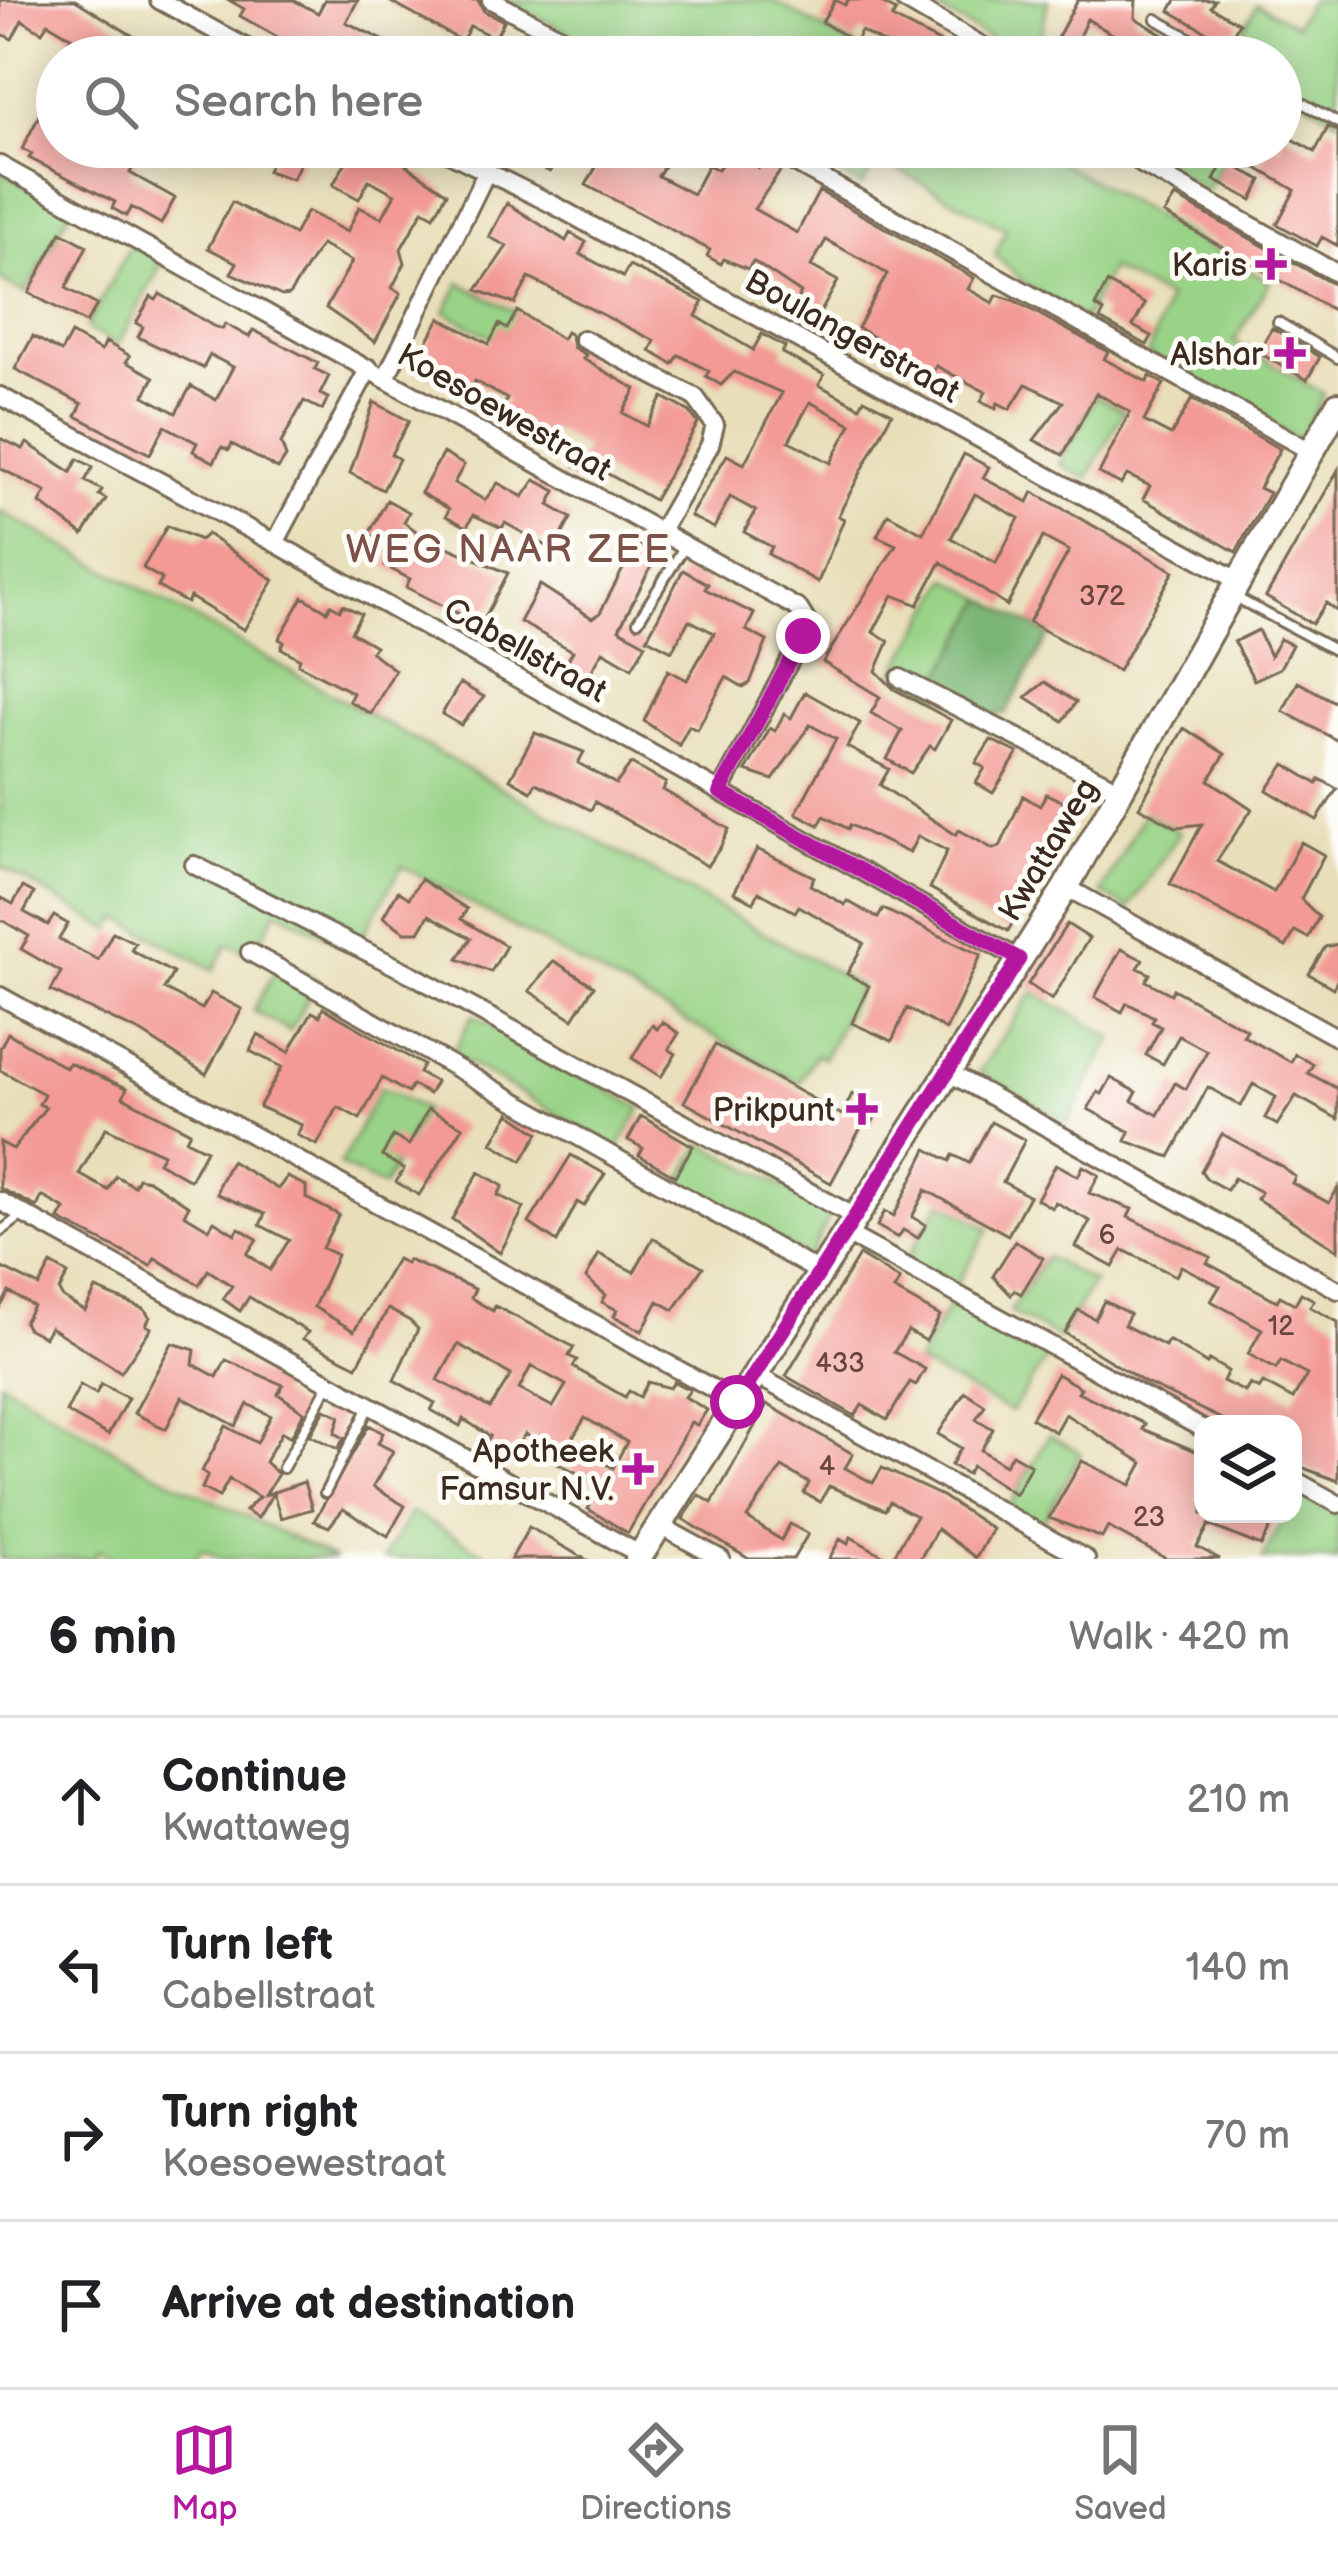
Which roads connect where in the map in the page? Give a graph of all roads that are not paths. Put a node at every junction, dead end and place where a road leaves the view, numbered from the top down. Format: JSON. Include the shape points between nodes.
{"nodes":[{"id":1,"x":159,"y":0,"type":"edge"},
{"id":2,"x":491,"y":0,"type":"edge"},
{"id":3,"x":904,"y":0,"type":"edge"},
{"id":4,"x":1156,"y":19,"type":"dead end"},
{"id":5,"x":225,"y":36,"type":"edge"},
{"id":6,"x":559,"y":36,"type":"edge"},
{"id":7,"x":965,"y":36,"type":"edge"},
{"id":8,"x":1186,"y":36,"type":"edge"},
{"id":9,"x":1302,"y":103,"type":"edge"},
{"id":10,"x":1338,"y":123,"type":"edge"},
{"id":11,"x":0,"y":166,"type":"edge"},
{"id":12,"x":481,"y":168,"type":"edge"},
{"id":13,"x":804,"y":168,"type":"edge"},
{"id":14,"x":1148,"y":168,"type":"edge"},
{"id":15,"x":487,"y":171,"type":"junction"},
{"id":16,"x":1338,"y":274,"type":"edge"},
{"id":17,"x":1278,"y":322,"type":"dead end"},
{"id":18,"x":583,"y":339,"type":"dead end"},
{"id":19,"x":1338,"y":358,"type":"edge"},
{"id":20,"x":369,"y":368,"type":"junction"},
{"id":21,"x":386,"y":377,"type":"junction"},
{"id":22,"x":0,"y":396,"type":"edge"},
{"id":23,"x":1338,"y":405,"type":"edge"},
{"id":24,"x":1312,"y":452,"type":"junction"},
{"id":25,"x":659,"y":534,"type":"junction"},
{"id":26,"x":275,"y":543,"type":"junction"},
{"id":27,"x":684,"y":548,"type":"junction"},
{"id":28,"x":1235,"y":588,"type":"junction"},
{"id":29,"x":638,"y":621,"type":"dead end"},
{"id":30,"x":1338,"y":652,"type":"edge"},
{"id":31,"x":900,"y":678,"type":"dead end"},
{"id":32,"x":1120,"y":790,"type":"junction"},
{"id":33,"x":720,"y":792,"type":"junction"},
{"id":34,"x":194,"y":865,"type":"dead end"},
{"id":35,"x":1066,"y":887,"type":"junction"},
{"id":36,"x":250,"y":952,"type":"dead end"},
{"id":37,"x":1019,"y":959,"type":"junction"},
{"id":38,"x":0,"y":996,"type":"edge"},
{"id":39,"x":1338,"y":1038,"type":"edge"},
{"id":40,"x":946,"y":1071,"type":"junction"},
{"id":41,"x":0,"y":1202,"type":"edge"},
{"id":42,"x":22,"y":1215,"type":"junction"},
{"id":43,"x":852,"y":1226,"type":"junction"},
{"id":44,"x":0,"y":1232,"type":"edge"},
{"id":45,"x":821,"y":1273,"type":"junction"},
{"id":46,"x":1338,"y":1290,"type":"edge"},
{"id":47,"x":754,"y":1374,"type":"junction"},
{"id":48,"x":329,"y":1383,"type":"junction"},
{"id":49,"x":737,"y":1402,"type":"junction"},
{"id":50,"x":370,"y":1405,"type":"junction"},
{"id":51,"x":1194,"y":1424,"type":"edge"},
{"id":52,"x":283,"y":1468,"type":"dead end"},
{"id":53,"x":1302,"y":1484,"type":"edge"},
{"id":54,"x":325,"y":1493,"type":"dead end"},
{"id":55,"x":1338,"y":1504,"type":"edge"},
{"id":56,"x":659,"y":1525,"type":"junction"},
{"id":57,"x":640,"y":1557,"type":"edge"},
{"id":58,"x":721,"y":1559,"type":"edge"},
{"id":59,"x":1086,"y":1559,"type":"edge"}],
"edges":[{"from":1,"to":5,"type":"street"},
{"from":2,"to":6,"type":"street"},
{"from":3,"to":7,"type":"street"},
{"from":4,"to":8,"type":"lane"},
{"from":9,"to":10,"type":"lane"},
{"from":11,"to":20,"type":"street","name":"Koesoewestraat"},
{"from":12,"to":15,"type":"street","name":"Boulangerstraat"},
{"from":13,"to":24,"type":"street"},
{"from":14,"to":16,"type":"street"},
{"from":15,"to":21,"type":"street"},
{"from":15,"to":28,"type":"street","name":"Boulangerstraat"},
{"from":17,"to":19,"type":"lane"},
{"from":18,"to":25,"type":"street","via":[[694,397],[715,425]]},
{"from":20,"to":21,"type":"street","name":"Koesoewestraat"},
{"from":20,"to":26,"type":"street"},
{"from":21,"to":25,"type":"street","name":"Koesoewestraat"},
{"from":22,"to":26,"type":"street","name":"Cabellstraat"},
{"from":23,"to":24,"type":"main road","name":"Kwattaweg"},
{"from":24,"to":28,"type":"main road","name":"Kwattaweg"},
{"from":25,"to":27,"type":"street","name":"Koesoewestraat"},
{"from":26,"to":33,"type":"street","name":"Cabellstraat"},
{"from":27,"to":29,"type":"lane"},
{"from":27,"to":33,"type":"street","name":"Koesoewestraat","via":[[799,609],[808,622]]},
{"from":28,"to":30,"type":"lane"},
{"from":28,"to":32,"type":"main road","name":"Kwattaweg"},
{"from":31,"to":32,"type":"street"},
{"from":32,"to":35,"type":"main road","name":"Kwattaweg"},
{"from":33,"to":37,"type":"street","name":"Cabellstraat"},
{"from":34,"to":43,"type":"street","via":[[412,975]]},
{"from":35,"to":37,"type":"main road","name":"Kwattaweg"},
{"from":35,"to":39,"type":"street"},
{"from":36,"to":45,"type":"street"},
{"from":37,"to":40,"type":"main road","name":"Kwattaweg"},
{"from":38,"to":49,"type":"street"},
{"from":40,"to":43,"type":"main road","name":"Kwattaweg"},
{"from":40,"to":46,"type":"street"},
{"from":41,"to":42,"type":"street"},
{"from":42,"to":44,"type":"lane"},
{"from":42,"to":48,"type":"street"},
{"from":43,"to":45,"type":"main road","name":"Kwattaweg"},
{"from":43,"to":51,"type":"street"},
{"from":45,"to":47,"type":"main road","name":"Kwattaweg"},
{"from":47,"to":49,"type":"main road","name":"Kwattaweg"},
{"from":47,"to":59,"type":"street"},
{"from":48,"to":50,"type":"street"},
{"from":48,"to":52,"type":"lane"},
{"from":49,"to":56,"type":"main road","name":"Kwattaweg"},
{"from":50,"to":54,"type":"lane"},
{"from":50,"to":57,"type":"street"},
{"from":53,"to":55,"type":"street"},
{"from":56,"to":57,"type":"main road","name":"Kwattaweg"},
{"from":56,"to":58,"type":"street"}]}
